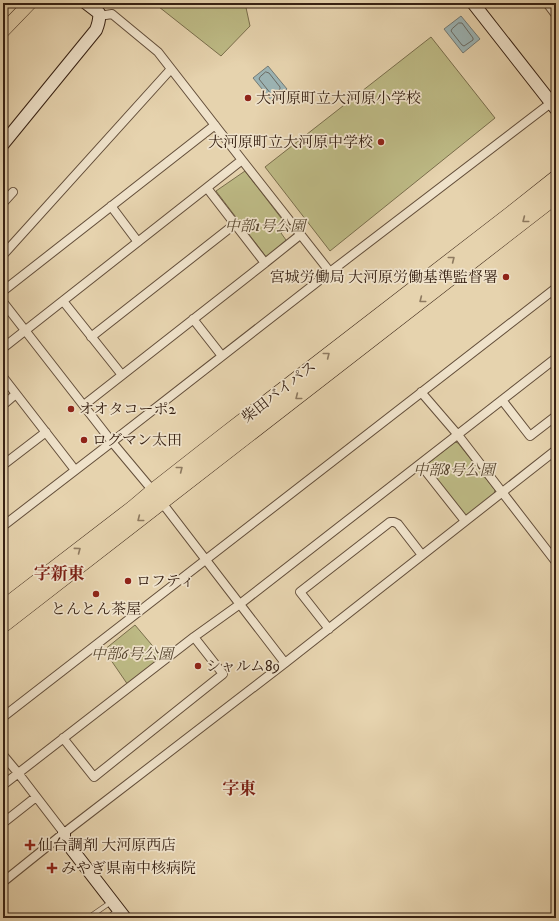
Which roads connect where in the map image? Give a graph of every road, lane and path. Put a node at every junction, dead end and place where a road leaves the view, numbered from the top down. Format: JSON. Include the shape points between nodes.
{"nodes":[{"id":1,"x":30,"y":3,"type":"edge"},
{"id":2,"x":86,"y":3,"type":"edge"},
{"id":3,"x":473,"y":3,"type":"edge"},
{"id":4,"x":547,"y":3,"type":"edge"},
{"id":5,"x":556,"y":14,"type":"edge"},
{"id":6,"x":99,"y":16,"type":"junction"},
{"id":7,"x":3,"y":31,"type":"edge"},
{"id":8,"x":171,"y":69,"type":"junction"},
{"id":9,"x":554,"y":103,"type":"edge"},
{"id":10,"x":215,"y":125,"type":"junction"},
{"id":11,"x":3,"y":144,"type":"edge"},
{"id":12,"x":242,"y":160,"type":"junction"},
{"id":13,"x":556,"y":178,"type":"edge"},
{"id":14,"x":207,"y":188,"type":"junction"},
{"id":15,"x":13,"y":192,"type":"dead end"},
{"id":16,"x":556,"y":196,"type":"edge"},
{"id":17,"x":3,"y":203,"type":"edge"},
{"id":18,"x":111,"y":206,"type":"junction"},
{"id":19,"x":235,"y":224,"type":"junction"},
{"id":20,"x":300,"y":235,"type":"junction"},
{"id":21,"x":138,"y":242,"type":"junction"},
{"id":22,"x":3,"y":255,"type":"edge"},
{"id":23,"x":265,"y":263,"type":"junction"},
{"id":24,"x":330,"y":272,"type":"junction"},
{"id":25,"x":556,"y":288,"type":"edge"},
{"id":26,"x":3,"y":291,"type":"edge"},
{"id":27,"x":63,"y":301,"type":"junction"},
{"id":28,"x":3,"y":302,"type":"edge"},
{"id":29,"x":193,"y":319,"type":"junction"},
{"id":30,"x":25,"y":331,"type":"junction"},
{"id":31,"x":91,"y":337,"type":"junction"},
{"id":32,"x":3,"y":348,"type":"edge"},
{"id":33,"x":222,"y":356,"type":"junction"},
{"id":34,"x":556,"y":358,"type":"edge"},
{"id":35,"x":122,"y":375,"type":"junction"},
{"id":36,"x":3,"y":377,"type":"edge"},
{"id":37,"x":422,"y":392,"type":"junction"},
{"id":38,"x":16,"y":394,"type":"junction"},
{"id":39,"x":502,"y":400,"type":"junction"},
{"id":40,"x":3,"y":405,"type":"edge"},
{"id":41,"x":84,"y":405,"type":"junction"},
{"id":42,"x":556,"y":416,"type":"edge"},
{"id":43,"x":46,"y":432,"type":"junction"},
{"id":44,"x":458,"y":435,"type":"junction"},
{"id":45,"x":112,"y":442,"type":"junction"},
{"id":46,"x":556,"y":450,"type":"edge"},
{"id":47,"x":420,"y":464,"type":"junction"},
{"id":48,"x":3,"y":465,"type":"edge"},
{"id":49,"x":75,"y":470,"type":"junction"},
{"id":50,"x":502,"y":492,"type":"junction"},
{"id":51,"x":157,"y":496,"type":"junction"},
{"id":52,"x":465,"y":522,"type":"junction"},
{"id":53,"x":3,"y":526,"type":"edge"},
{"id":54,"x":422,"y":555,"type":"junction"},
{"id":55,"x":206,"y":560,"type":"junction"},
{"id":56,"x":556,"y":562,"type":"edge"},
{"id":57,"x":240,"y":604,"type":"junction"},
{"id":58,"x":3,"y":608,"type":"edge"},
{"id":59,"x":3,"y":625,"type":"edge"},
{"id":60,"x":328,"y":629,"type":"junction"},
{"id":61,"x":194,"y":637,"type":"junction"},
{"id":62,"x":285,"y":663,"type":"junction"},
{"id":63,"x":3,"y":717,"type":"edge"},
{"id":64,"x":63,"y":738,"type":"junction"},
{"id":65,"x":3,"y":755,"type":"edge"},
{"id":66,"x":18,"y":773,"type":"junction"},
{"id":67,"x":3,"y":785,"type":"edge"},
{"id":68,"x":36,"y":796,"type":"junction"},
{"id":69,"x":3,"y":823,"type":"edge"},
{"id":70,"x":64,"y":833,"type":"junction"},
{"id":71,"x":3,"y":882,"type":"edge"},
{"id":72,"x":119,"y":909,"type":"edge"},
{"id":73,"x":88,"y":918,"type":"edge"},
{"id":74,"x":107,"y":918,"type":"edge"}],
"edges":[{"from":1,"to":7,"type":"main road"},
{"from":2,"to":6,"type":"street"},
{"from":3,"to":9,"type":"street"},
{"from":4,"to":5,"type":"street"},
{"from":6,"to":8,"type":"street","via":[[112,14],[158,52]]},
{"from":6,"to":11,"type":"street","via":[[96,30]]},
{"from":8,"to":10,"type":"street"},
{"from":8,"to":22,"type":"street"},
{"from":9,"to":24,"type":"street"},
{"from":10,"to":12,"type":"street"},
{"from":10,"to":18,"type":"street"},
{"from":12,"to":14,"type":"street"},
{"from":12,"to":20,"type":"street"},
{"from":51,"to":13,"type":"highway","name":"柴田バイパス","one_way":true,"via":[[233,428]]},
{"from":14,"to":19,"type":"street"},
{"from":14,"to":21,"type":"street"},
{"from":15,"to":17,"type":"street"},
{"from":16,"to":51,"type":"highway","name":"柴田バイパス","one_way":true},
{"from":18,"to":21,"type":"street"},
{"from":18,"to":26,"type":"street"},
{"from":19,"to":23,"type":"street"},
{"from":19,"to":31,"type":"street"},
{"from":20,"to":23,"type":"street"},
{"from":20,"to":24,"type":"street"},
{"from":21,"to":27,"type":"street"},
{"from":23,"to":29,"type":"street"},
{"from":24,"to":33,"type":"street"},
{"from":25,"to":37,"type":"street"},
{"from":27,"to":30,"type":"street"},
{"from":27,"to":31,"type":"street"},
{"from":28,"to":30,"type":"street"},
{"from":29,"to":33,"type":"street"},
{"from":29,"to":35,"type":"street"},
{"from":30,"to":32,"type":"street"},
{"from":30,"to":41,"type":"street"},
{"from":31,"to":35,"type":"street"},
{"from":33,"to":45,"type":"street"},
{"from":34,"to":39,"type":"street"},
{"from":35,"to":41,"type":"street"},
{"from":36,"to":38,"type":"street"},
{"from":37,"to":44,"type":"street"},
{"from":37,"to":55,"type":"street"},
{"from":38,"to":40,"type":"street"},
{"from":38,"to":43,"type":"street"},
{"from":39,"to":42,"type":"street","via":[[530,436]]},
{"from":39,"to":44,"type":"street"},
{"from":41,"to":45,"type":"street"},
{"from":43,"to":48,"type":"street"},
{"from":43,"to":49,"type":"street"},
{"from":44,"to":47,"type":"street"},
{"from":44,"to":50,"type":"street"},
{"from":45,"to":49,"type":"street"},
{"from":45,"to":51,"type":"street"},
{"from":46,"to":50,"type":"street"},
{"from":47,"to":52,"type":"street"},
{"from":47,"to":57,"type":"street"},
{"from":49,"to":53,"type":"street"},
{"from":50,"to":52,"type":"street"},
{"from":50,"to":56,"type":"street"},
{"from":51,"to":55,"type":"street"},
{"from":58,"to":51,"type":"highway","name":"柴田バイパス","one_way":true,"via":[[133,508]]},
{"from":51,"to":59,"type":"highway","name":"柴田バイパス","one_way":true},
{"from":52,"to":54,"type":"street"},
{"from":54,"to":60,"type":"street"},
{"from":54,"to":60,"type":"street","via":[[398,524],[390,522],[300,592]]},
{"from":55,"to":57,"type":"street"},
{"from":55,"to":63,"type":"street"},
{"from":57,"to":61,"type":"street"},
{"from":57,"to":62,"type":"street"},
{"from":60,"to":62,"type":"street"},
{"from":61,"to":64,"type":"street"},
{"from":61,"to":64,"type":"street","via":[[223,674],[94,777]]},
{"from":62,"to":70,"type":"street"},
{"from":64,"to":66,"type":"street"},
{"from":65,"to":66,"type":"street"},
{"from":66,"to":67,"type":"street"},
{"from":66,"to":68,"type":"street"},
{"from":68,"to":69,"type":"street"},
{"from":68,"to":70,"type":"street"},
{"from":70,"to":71,"type":"street"},
{"from":70,"to":72,"type":"street","via":[[64,839]]},
{"from":72,"to":73,"type":"lane"},
{"from":72,"to":74,"type":"lane"}]}
